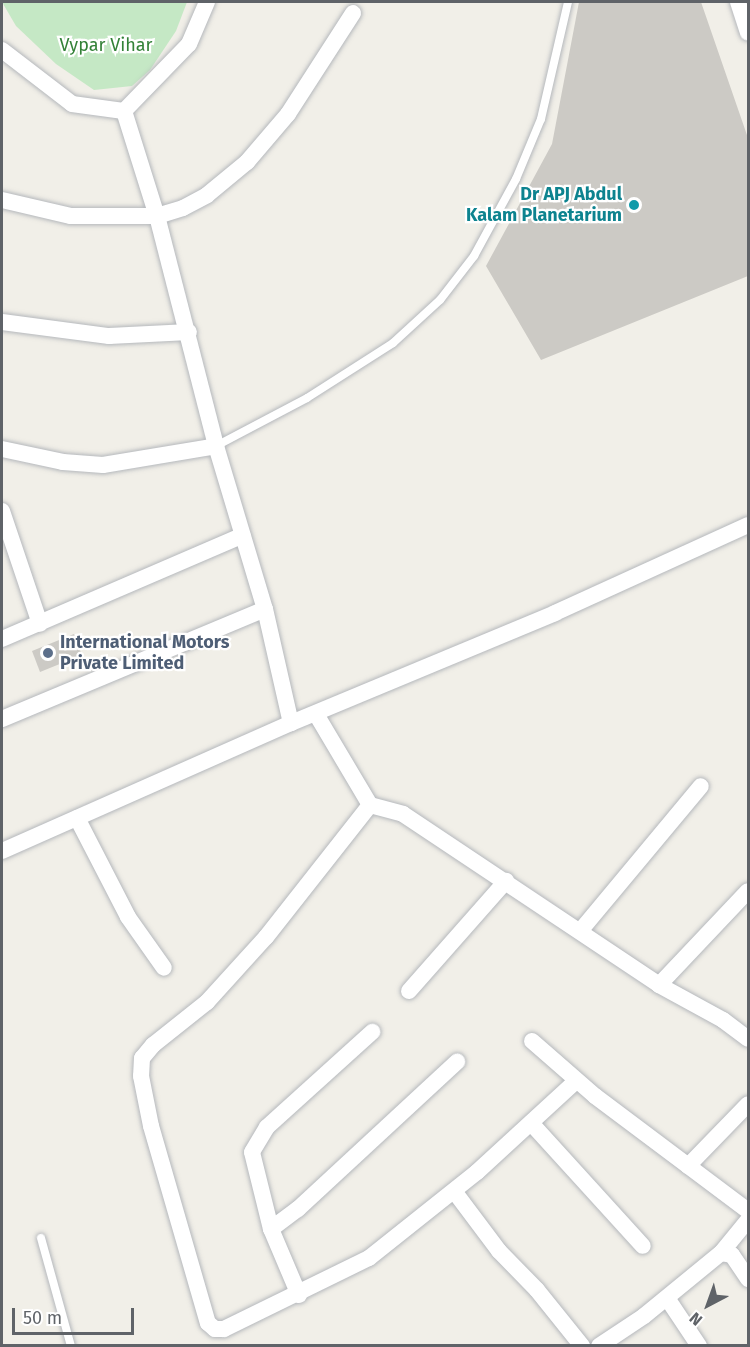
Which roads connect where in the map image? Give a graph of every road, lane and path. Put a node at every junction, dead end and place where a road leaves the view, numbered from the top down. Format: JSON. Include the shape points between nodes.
{"nodes":[{"id":1,"x":207,"y":2,"type":"edge"},
{"id":2,"x":568,"y":2,"type":"edge"},
{"id":3,"x":738,"y":2,"type":"edge"},
{"id":4,"x":353,"y":13,"type":"dead end"},
{"id":5,"x":748,"y":32,"type":"edge"},
{"id":6,"x":2,"y":50,"type":"edge"},
{"id":7,"x":124,"y":111,"type":"junction"},
{"id":8,"x":2,"y":201,"type":"edge"},
{"id":9,"x":157,"y":216,"type":"junction"},
{"id":10,"x":2,"y":322,"type":"edge"},
{"id":11,"x":189,"y":332,"type":"junction"},
{"id":12,"x":216,"y":446,"type":"junction"},
{"id":13,"x":2,"y":449,"type":"edge"},
{"id":14,"x":2,"y":511,"type":"edge"},
{"id":15,"x":748,"y":525,"type":"edge"},
{"id":16,"x":243,"y":535,"type":"junction"},
{"id":17,"x":265,"y":609,"type":"junction"},
{"id":18,"x":40,"y":624,"type":"junction"},
{"id":19,"x":2,"y":639,"type":"edge"},
{"id":20,"x":316,"y":714,"type":"junction"},
{"id":21,"x":2,"y":719,"type":"edge"},
{"id":22,"x":291,"y":723,"type":"junction"},
{"id":23,"x":701,"y":786,"type":"dead end"},
{"id":24,"x":370,"y":805,"type":"junction"},
{"id":25,"x":77,"y":818,"type":"junction"},
{"id":26,"x":2,"y":851,"type":"edge"},
{"id":27,"x":506,"y":881,"type":"junction"},
{"id":28,"x":748,"y":891,"type":"edge"},
{"id":29,"x":581,"y":930,"type":"junction"},
{"id":30,"x":164,"y":968,"type":"dead end"},
{"id":31,"x":659,"y":985,"type":"junction"},
{"id":32,"x":409,"y":992,"type":"dead end"},
{"id":33,"x":372,"y":1032,"type":"dead end"},
{"id":34,"x":748,"y":1039,"type":"edge"},
{"id":35,"x":532,"y":1041,"type":"dead end"},
{"id":36,"x":457,"y":1062,"type":"dead end"},
{"id":37,"x":576,"y":1081,"type":"junction"},
{"id":38,"x":748,"y":1104,"type":"edge"},
{"id":39,"x":531,"y":1123,"type":"junction"},
{"id":40,"x":688,"y":1166,"type":"junction"},
{"id":41,"x":454,"y":1191,"type":"junction"},
{"id":42,"x":748,"y":1211,"type":"edge"},
{"id":43,"x":748,"y":1220,"type":"edge"},
{"id":44,"x":271,"y":1229,"type":"junction"},
{"id":45,"x":41,"y":1238,"type":"dead end"},
{"id":46,"x":643,"y":1246,"type":"dead end"},
{"id":47,"x":721,"y":1253,"type":"junction"},
{"id":48,"x":748,"y":1279,"type":"edge"},
{"id":49,"x":299,"y":1295,"type":"junction"},
{"id":50,"x":667,"y":1298,"type":"junction"},
{"id":51,"x":71,"y":1346,"type":"edge"},
{"id":52,"x":582,"y":1346,"type":"edge"},
{"id":53,"x":599,"y":1346,"type":"edge"},
{"id":54,"x":699,"y":1346,"type":"edge"}],
"edges":[{"from":1,"to":7,"type":"street","via":[[189,44]]},
{"from":2,"to":12,"type":"lane","via":[[541,118],[516,179],[474,256],[440,300],[393,343],[307,398]]},
{"from":3,"to":5,"type":"street"},
{"from":4,"to":9,"type":"street","via":[[288,114],[247,162],[207,195]]},
{"from":6,"to":7,"type":"street","via":[[72,104]]},
{"from":7,"to":9,"type":"street"},
{"from":8,"to":9,"type":"street","via":[[71,216]]},
{"from":9,"to":11,"type":"street"},
{"from":10,"to":11,"type":"street","via":[[109,336]]},
{"from":11,"to":12,"type":"street"},
{"from":12,"to":13,"type":"street","via":[[103,465],[63,462]]},
{"from":12,"to":16,"type":"street"},
{"from":14,"to":18,"type":"street"},
{"from":15,"to":20,"type":"street","via":[[555,613]]},
{"from":16,"to":17,"type":"street"},
{"from":16,"to":18,"type":"street"},
{"from":17,"to":21,"type":"street"},
{"from":17,"to":22,"type":"street"},
{"from":18,"to":19,"type":"street"},
{"from":20,"to":22,"type":"street"},
{"from":20,"to":24,"type":"street"},
{"from":22,"to":25,"type":"street"},
{"from":23,"to":29,"type":"street"},
{"from":24,"to":27,"type":"street","via":[[403,814]]},
{"from":24,"to":49,"type":"street","via":[[266,937],[207,1002],[142,1058],[141,1076],[151,1126],[208,1323],[215,1329],[224,1329]]},
{"from":25,"to":26,"type":"street"},
{"from":25,"to":30,"type":"street","via":[[128,916]]},
{"from":27,"to":29,"type":"street"},
{"from":27,"to":32,"type":"street"},
{"from":28,"to":31,"type":"street"},
{"from":29,"to":31,"type":"street"},
{"from":31,"to":34,"type":"street","via":[[723,1020]]},
{"from":33,"to":44,"type":"street","via":[[256,1141],[253,1165]]},
{"from":35,"to":37,"type":"street"},
{"from":36,"to":44,"type":"street","via":[[298,1209]]},
{"from":37,"to":39,"type":"street"},
{"from":37,"to":40,"type":"street"},
{"from":38,"to":40,"type":"street"},
{"from":39,"to":41,"type":"street"},
{"from":39,"to":46,"type":"street"},
{"from":40,"to":42,"type":"street"},
{"from":41,"to":49,"type":"street","via":[[369,1258]]},
{"from":41,"to":52,"type":"street","via":[[499,1251]]},
{"from":43,"to":47,"type":"street"},
{"from":44,"to":49,"type":"street"},
{"from":45,"to":51,"type":"lane"},
{"from":47,"to":48,"type":"street","via":[[732,1255]]},
{"from":47,"to":50,"type":"street"},
{"from":50,"to":53,"type":"street"},
{"from":50,"to":54,"type":"street"}]}
